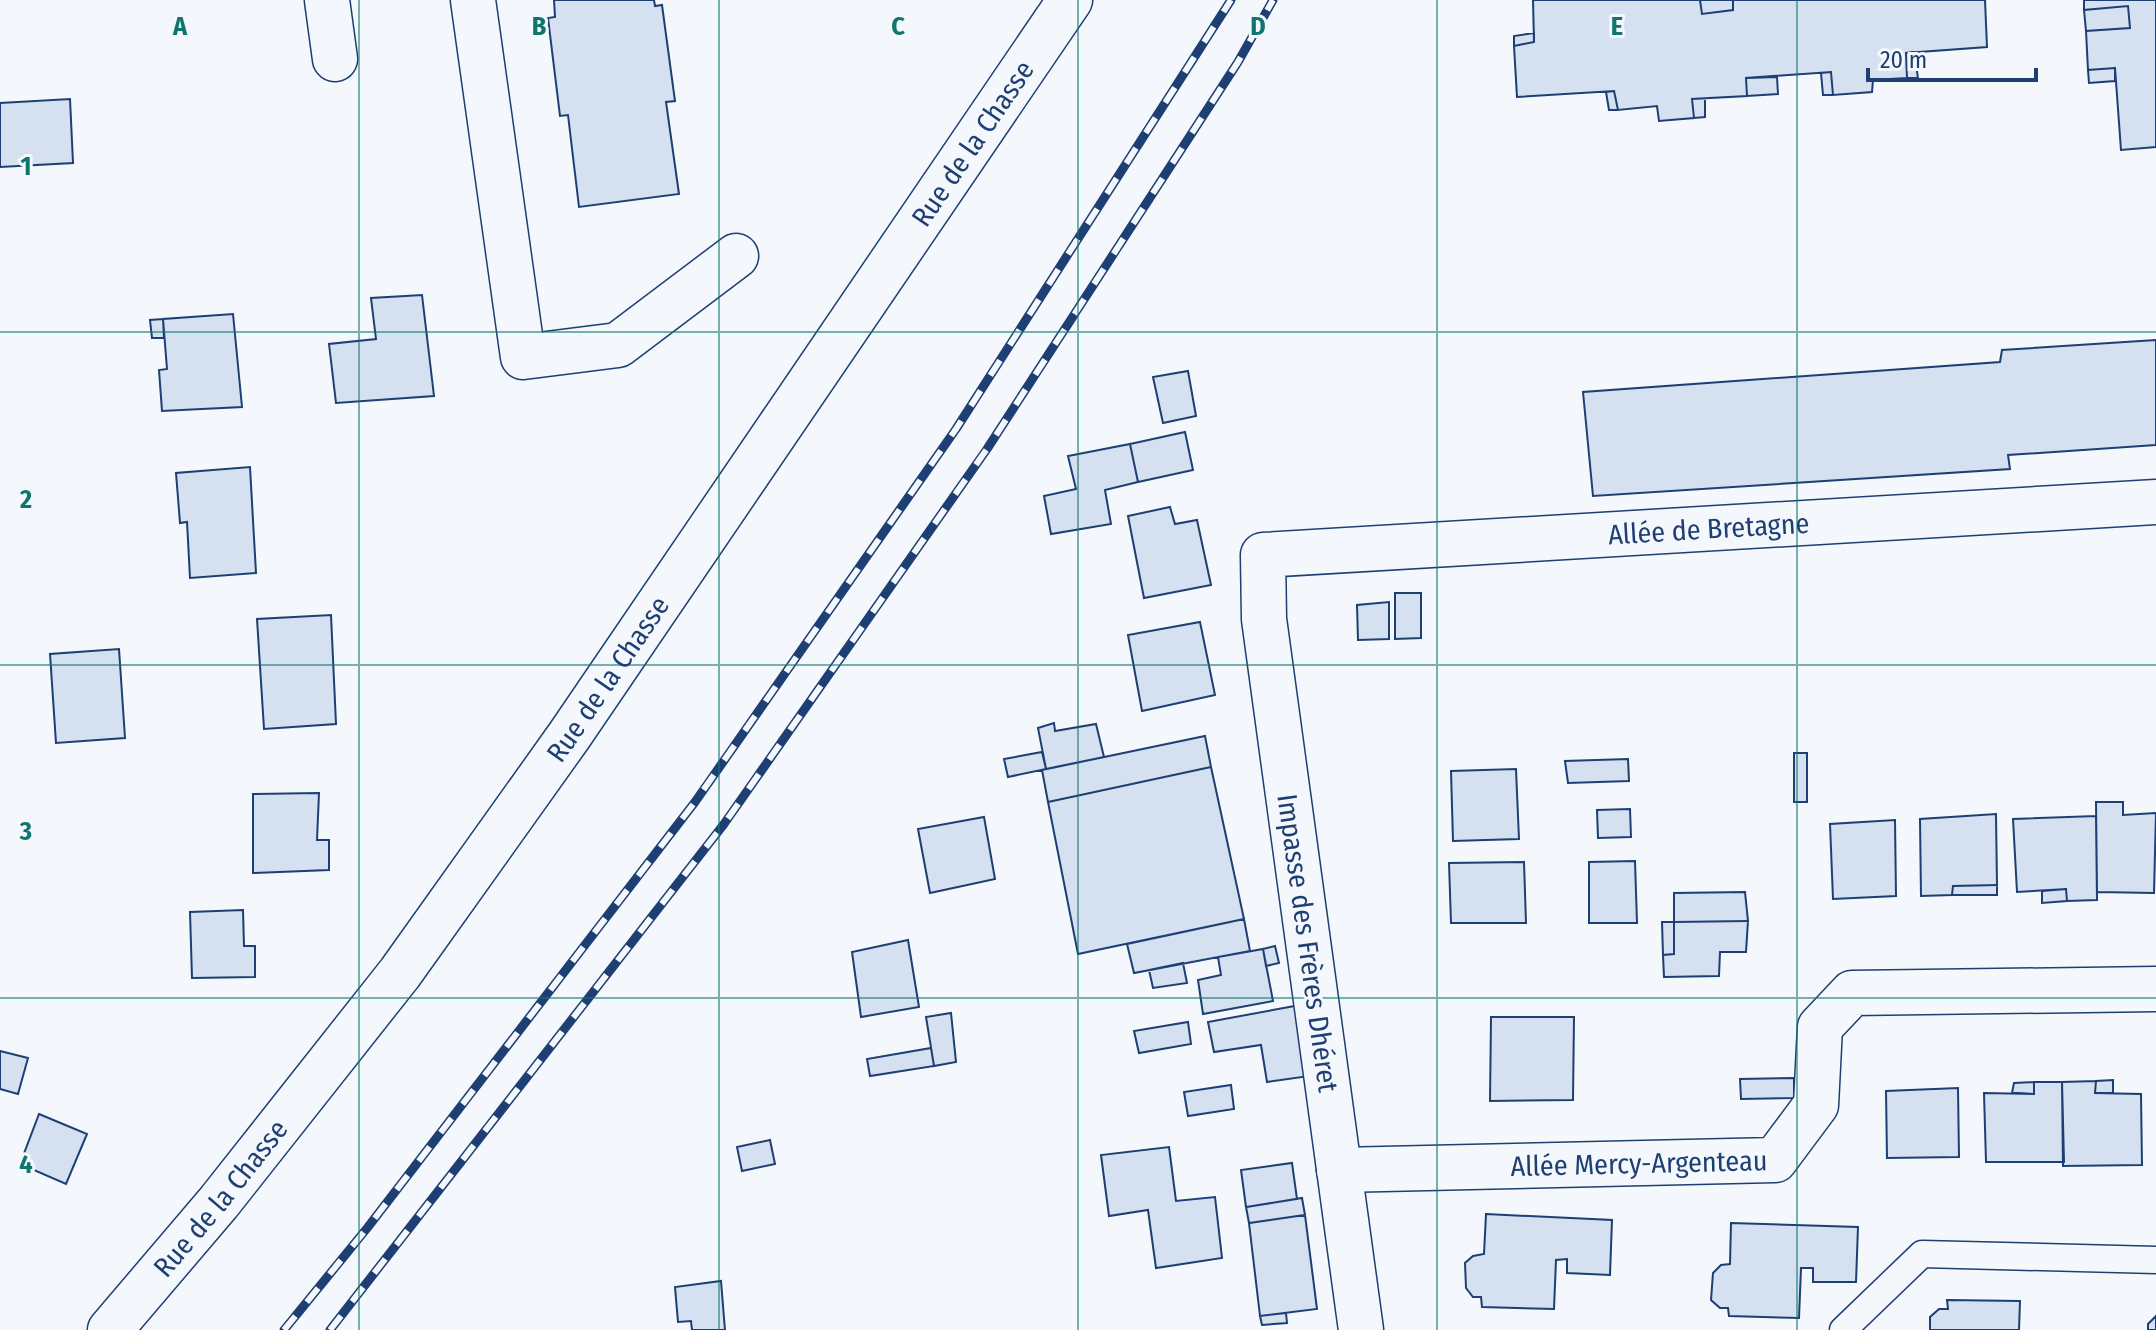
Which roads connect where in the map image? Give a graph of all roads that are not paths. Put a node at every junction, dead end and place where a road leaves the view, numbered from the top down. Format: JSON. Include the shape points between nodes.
{"nodes":[{"id":1,"x":327,"y":0,"type":"edge"},
{"id":2,"x":473,"y":0,"type":"edge"},
{"id":3,"x":1070,"y":0,"type":"edge"},
{"id":4,"x":335,"y":59,"type":"dead end"},
{"id":5,"x":736,"y":256,"type":"dead end"},
{"id":6,"x":2156,"y":502,"type":"edge"},
{"id":7,"x":1263,"y":555,"type":"joint"},
{"id":8,"x":2156,"y":989,"type":"edge"},
{"id":9,"x":1339,"y":1170,"type":"junction"},
{"id":10,"x":2156,"y":1260,"type":"edge"},
{"id":11,"x":110,"y":1330,"type":"edge"},
{"id":12,"x":1361,"y":1330,"type":"edge"},
{"id":13,"x":1843,"y":1330,"type":"edge"}],
"edges":[{"from":1,"to":4,"type":"street"},
{"from":2,"to":5,"type":"street","via":[[523,357],[618,345]]},
{"from":3,"to":11,"type":"street","name":"Rue de la Chasse","via":[[578,723],[400,973]]},
{"from":6,"to":7,"type":"street","name":"Allée de Bretagne"},
{"from":7,"to":9,"type":"street","name":"Impasse des Frères Dhéret","via":[[1264,619]]},
{"from":8,"to":9,"type":"street","name":"Allée Mercy-Argenteau","via":[[1852,993],[1820,1027],[1816,1105],[1775,1160]]},
{"from":9,"to":12,"type":"street","name":"Impasse des Frères Dhéret"},
{"from":10,"to":13,"type":"lane","via":[[1922,1254]]}]}
